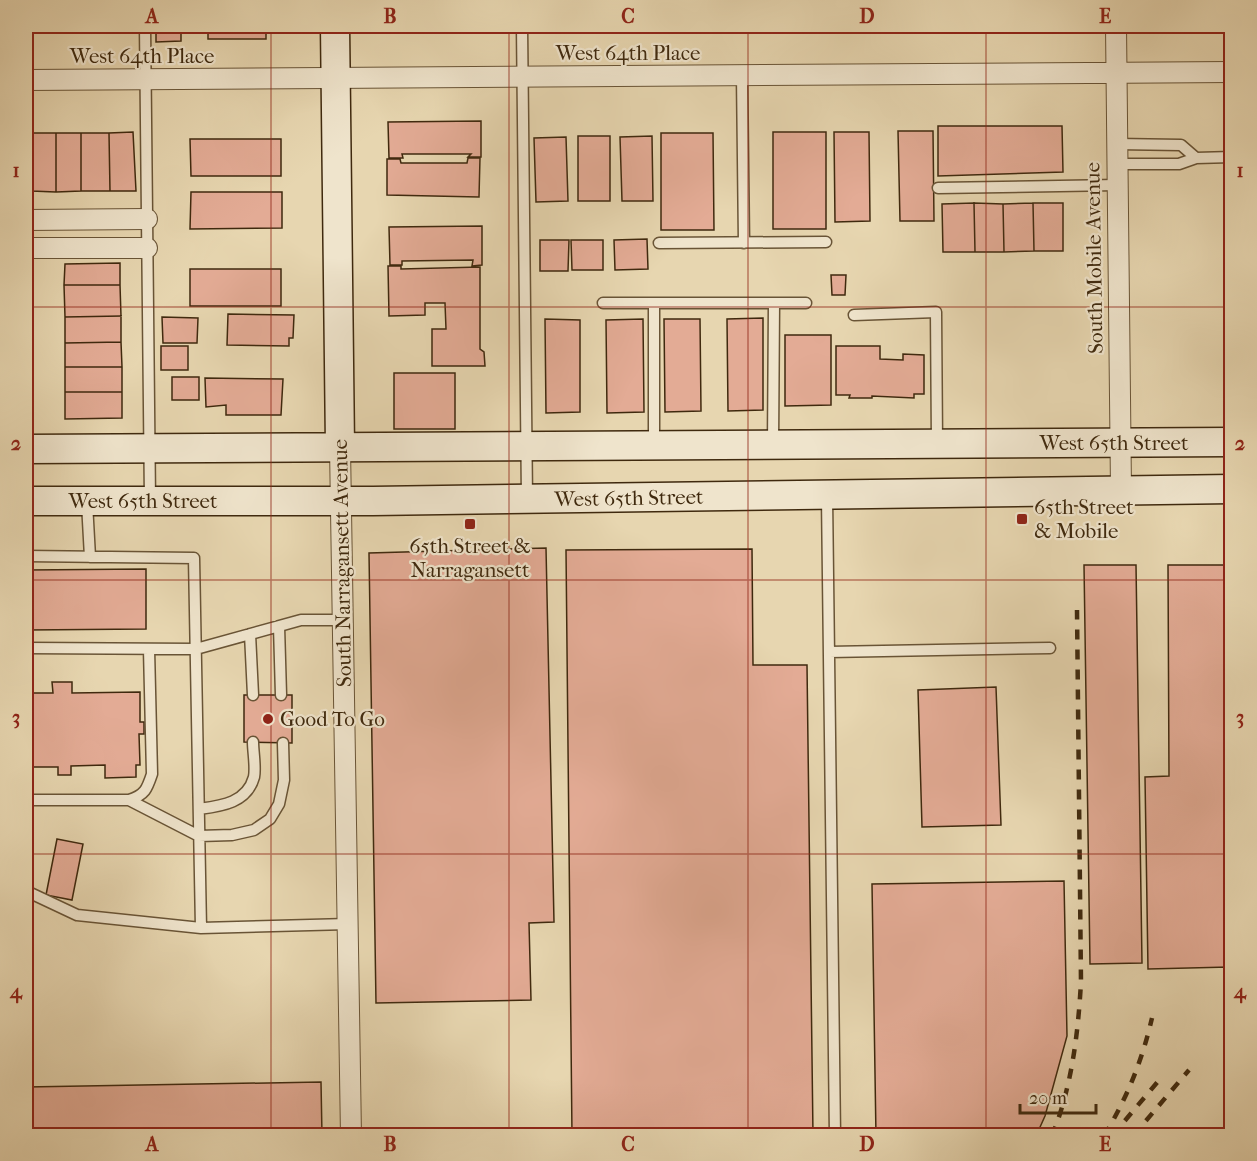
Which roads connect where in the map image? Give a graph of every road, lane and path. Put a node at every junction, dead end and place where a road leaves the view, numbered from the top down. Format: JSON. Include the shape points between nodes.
{"nodes":[{"id":1,"x":145,"y":26,"type":"edge"},
{"id":2,"x":335,"y":26,"type":"edge"},
{"id":3,"x":522,"y":26,"type":"edge"},
{"id":4,"x":1116,"y":26,"type":"edge"},
{"id":5,"x":1232,"y":72,"type":"edge"},
{"id":6,"x":1116,"y":73,"type":"junction"},
{"id":7,"x":742,"y":76,"type":"junction"},
{"id":8,"x":524,"y":78,"type":"junction"},
{"id":9,"x":26,"y":80,"type":"edge"},
{"id":10,"x":146,"y":80,"type":"junction"},
{"id":11,"x":336,"y":80,"type":"junction"},
{"id":12,"x":1117,"y":144,"type":"junction"},
{"id":13,"x":1196,"y":158,"type":"junction"},
{"id":14,"x":1232,"y":158,"type":"edge"},
{"id":15,"x":1117,"y":164,"type":"junction"},
{"id":16,"x":1117,"y":185,"type":"junction"},
{"id":17,"x":938,"y":188,"type":"dead end"},
{"id":18,"x":147,"y":219,"type":"junction"},
{"id":19,"x":28,"y":220,"type":"edge"},
{"id":20,"x":826,"y":242,"type":"dead end"},
{"id":21,"x":659,"y":243,"type":"dead end"},
{"id":22,"x":744,"y":243,"type":"junction"},
{"id":23,"x":28,"y":248,"type":"edge"},
{"id":24,"x":147,"y":248,"type":"junction"},
{"id":25,"x":603,"y":303,"type":"dead end"},
{"id":26,"x":654,"y":303,"type":"junction"},
{"id":27,"x":774,"y":303,"type":"junction"},
{"id":28,"x":806,"y":303,"type":"dead end"},
{"id":29,"x":854,"y":315,"type":"dead end"},
{"id":30,"x":1232,"y":442,"type":"edge"},
{"id":31,"x":1120,"y":443,"type":"junction"},
{"id":32,"x":937,"y":444,"type":"junction"},
{"id":33,"x":773,"y":445,"type":"junction"},
{"id":34,"x":526,"y":446,"type":"junction"},
{"id":35,"x":654,"y":446,"type":"junction"},
{"id":36,"x":340,"y":447,"type":"junction"},
{"id":37,"x":150,"y":448,"type":"junction"},
{"id":38,"x":26,"y":449,"type":"edge"},
{"id":39,"x":1232,"y":489,"type":"edge"},
{"id":40,"x":1120,"y":490,"type":"junction"},
{"id":41,"x":827,"y":495,"type":"junction"},
{"id":42,"x":527,"y":500,"type":"junction"},
{"id":43,"x":26,"y":501,"type":"edge"},
{"id":44,"x":87,"y":501,"type":"junction"},
{"id":45,"x":150,"y":501,"type":"junction"},
{"id":46,"x":340,"y":502,"type":"junction"},
{"id":47,"x":26,"y":556,"type":"edge"},
{"id":48,"x":90,"y":557,"type":"junction"},
{"id":49,"x":343,"y":620,"type":"junction"},
{"id":50,"x":279,"y":626,"type":"junction"},
{"id":51,"x":250,"y":634,"type":"junction"},
{"id":52,"x":26,"y":648,"type":"edge"},
{"id":53,"x":1050,"y":648,"type":"dead end"},
{"id":54,"x":149,"y":649,"type":"junction"},
{"id":55,"x":196,"y":650,"type":"junction"},
{"id":56,"x":829,"y":652,"type":"junction"},
{"id":57,"x":253,"y":695,"type":"dead end"},
{"id":58,"x":281,"y":695,"type":"dead end"},
{"id":59,"x":252,"y":742,"type":"dead end"},
{"id":60,"x":283,"y":743,"type":"dead end"},
{"id":61,"x":26,"y":800,"type":"edge"},
{"id":62,"x":129,"y":800,"type":"junction"},
{"id":63,"x":199,"y":809,"type":"junction"},
{"id":64,"x":199,"y":836,"type":"junction"},
{"id":65,"x":26,"y":891,"type":"edge"},
{"id":66,"x":348,"y":924,"type":"junction"},
{"id":67,"x":201,"y":928,"type":"junction"},
{"id":68,"x":351,"y":1136,"type":"edge"},
{"id":69,"x":835,"y":1136,"type":"edge"}],
"edges":[{"from":1,"to":10,"type":"lane"},
{"from":2,"to":11,"type":"street","name":"South Narragansett Avenue"},
{"from":3,"to":8,"type":"lane"},
{"from":4,"to":6,"type":"street","name":"South Mobile Avenue"},
{"from":5,"to":6,"type":"street","name":"West 64th Place"},
{"from":6,"to":7,"type":"street","name":"West 64th Place"},
{"from":6,"to":12,"type":"street","name":"South Mobile Avenue"},
{"from":7,"to":8,"type":"street","name":"West 64th Place"},
{"from":7,"to":22,"type":"lane"},
{"from":8,"to":11,"type":"street","name":"West 64th Place"},
{"from":8,"to":34,"type":"lane"},
{"from":9,"to":10,"type":"street","name":"West 64th Place"},
{"from":10,"to":11,"type":"street","name":"West 64th Place"},
{"from":10,"to":18,"type":"lane"},
{"from":11,"to":36,"type":"street","name":"South Narragansett Avenue"},
{"from":12,"to":13,"type":"lane","via":[[1181,145]]},
{"from":12,"to":15,"type":"street","name":"South Mobile Avenue"},
{"from":13,"to":14,"type":"lane"},
{"from":13,"to":15,"type":"lane","via":[[1179,164]]},
{"from":15,"to":16,"type":"street","name":"South Mobile Avenue"},
{"from":16,"to":17,"type":"lane"},
{"from":16,"to":31,"type":"street","name":"South Mobile Avenue"},
{"from":18,"to":19,"type":"street"},
{"from":18,"to":24,"type":"lane"},
{"from":19,"to":23,"type":"street"},
{"from":20,"to":22,"type":"lane"},
{"from":21,"to":22,"type":"lane"},
{"from":23,"to":24,"type":"street"},
{"from":24,"to":37,"type":"lane"},
{"from":25,"to":26,"type":"lane"},
{"from":26,"to":27,"type":"lane"},
{"from":26,"to":35,"type":"lane"},
{"from":27,"to":28,"type":"lane"},
{"from":27,"to":33,"type":"lane"},
{"from":29,"to":32,"type":"lane","via":[[936,312]]},
{"from":30,"to":31,"type":"street","name":"West 65th Street"},
{"from":31,"to":32,"type":"street","name":"West 65th Street"},
{"from":31,"to":40,"type":"street","name":"South Mobile Avenue"},
{"from":32,"to":33,"type":"street","name":"West 65th Street"},
{"from":33,"to":35,"type":"street","name":"West 65th Street"},
{"from":34,"to":35,"type":"street","name":"West 65th Street"},
{"from":34,"to":36,"type":"street","name":"West 65th Street"},
{"from":34,"to":42,"type":"lane"},
{"from":36,"to":37,"type":"street","name":"West 65th Street"},
{"from":36,"to":46,"type":"street","name":"South Narragansett Avenue"},
{"from":37,"to":38,"type":"street","name":"West 65th Street"},
{"from":37,"to":45,"type":"lane"},
{"from":39,"to":40,"type":"street","name":"West 65th Street"},
{"from":40,"to":41,"type":"street","name":"West 65th Street"},
{"from":41,"to":42,"type":"street","name":"West 65th Street"},
{"from":41,"to":56,"type":"lane"},
{"from":42,"to":46,"type":"street","name":"West 65th Street"},
{"from":43,"to":44,"type":"street","name":"West 65th Street"},
{"from":44,"to":45,"type":"street","name":"West 65th Street"},
{"from":44,"to":48,"type":"lane"},
{"from":45,"to":46,"type":"street","name":"West 65th Street"},
{"from":46,"to":49,"type":"street","name":"South Narragansett Avenue"},
{"from":47,"to":48,"type":"lane"},
{"from":48,"to":55,"type":"lane","via":[[194,558]]},
{"from":49,"to":50,"type":"lane","via":[[301,620]]},
{"from":49,"to":66,"type":"street","name":"South Narragansett Avenue"},
{"from":50,"to":51,"type":"lane"},
{"from":50,"to":58,"type":"lane"},
{"from":51,"to":55,"type":"lane"},
{"from":51,"to":57,"type":"lane"},
{"from":52,"to":54,"type":"lane"},
{"from":53,"to":56,"type":"lane"},
{"from":54,"to":55,"type":"lane"},
{"from":54,"to":62,"type":"lane","via":[[152,774],[142,796]]},
{"from":55,"to":63,"type":"lane"},
{"from":56,"to":69,"type":"lane"},
{"from":59,"to":63,"type":"lane","via":[[254,776],[244,795],[226,805]]},
{"from":60,"to":64,"type":"lane","via":[[284,780],[279,804],[270,819],[254,830]]},
{"from":61,"to":62,"type":"lane"},
{"from":62,"to":64,"type":"lane"},
{"from":63,"to":64,"type":"lane"},
{"from":64,"to":67,"type":"lane"},
{"from":65,"to":67,"type":"lane","via":[[76,915]]},
{"from":66,"to":67,"type":"lane"},
{"from":66,"to":68,"type":"street","name":"South Narragansett Avenue"}]}
